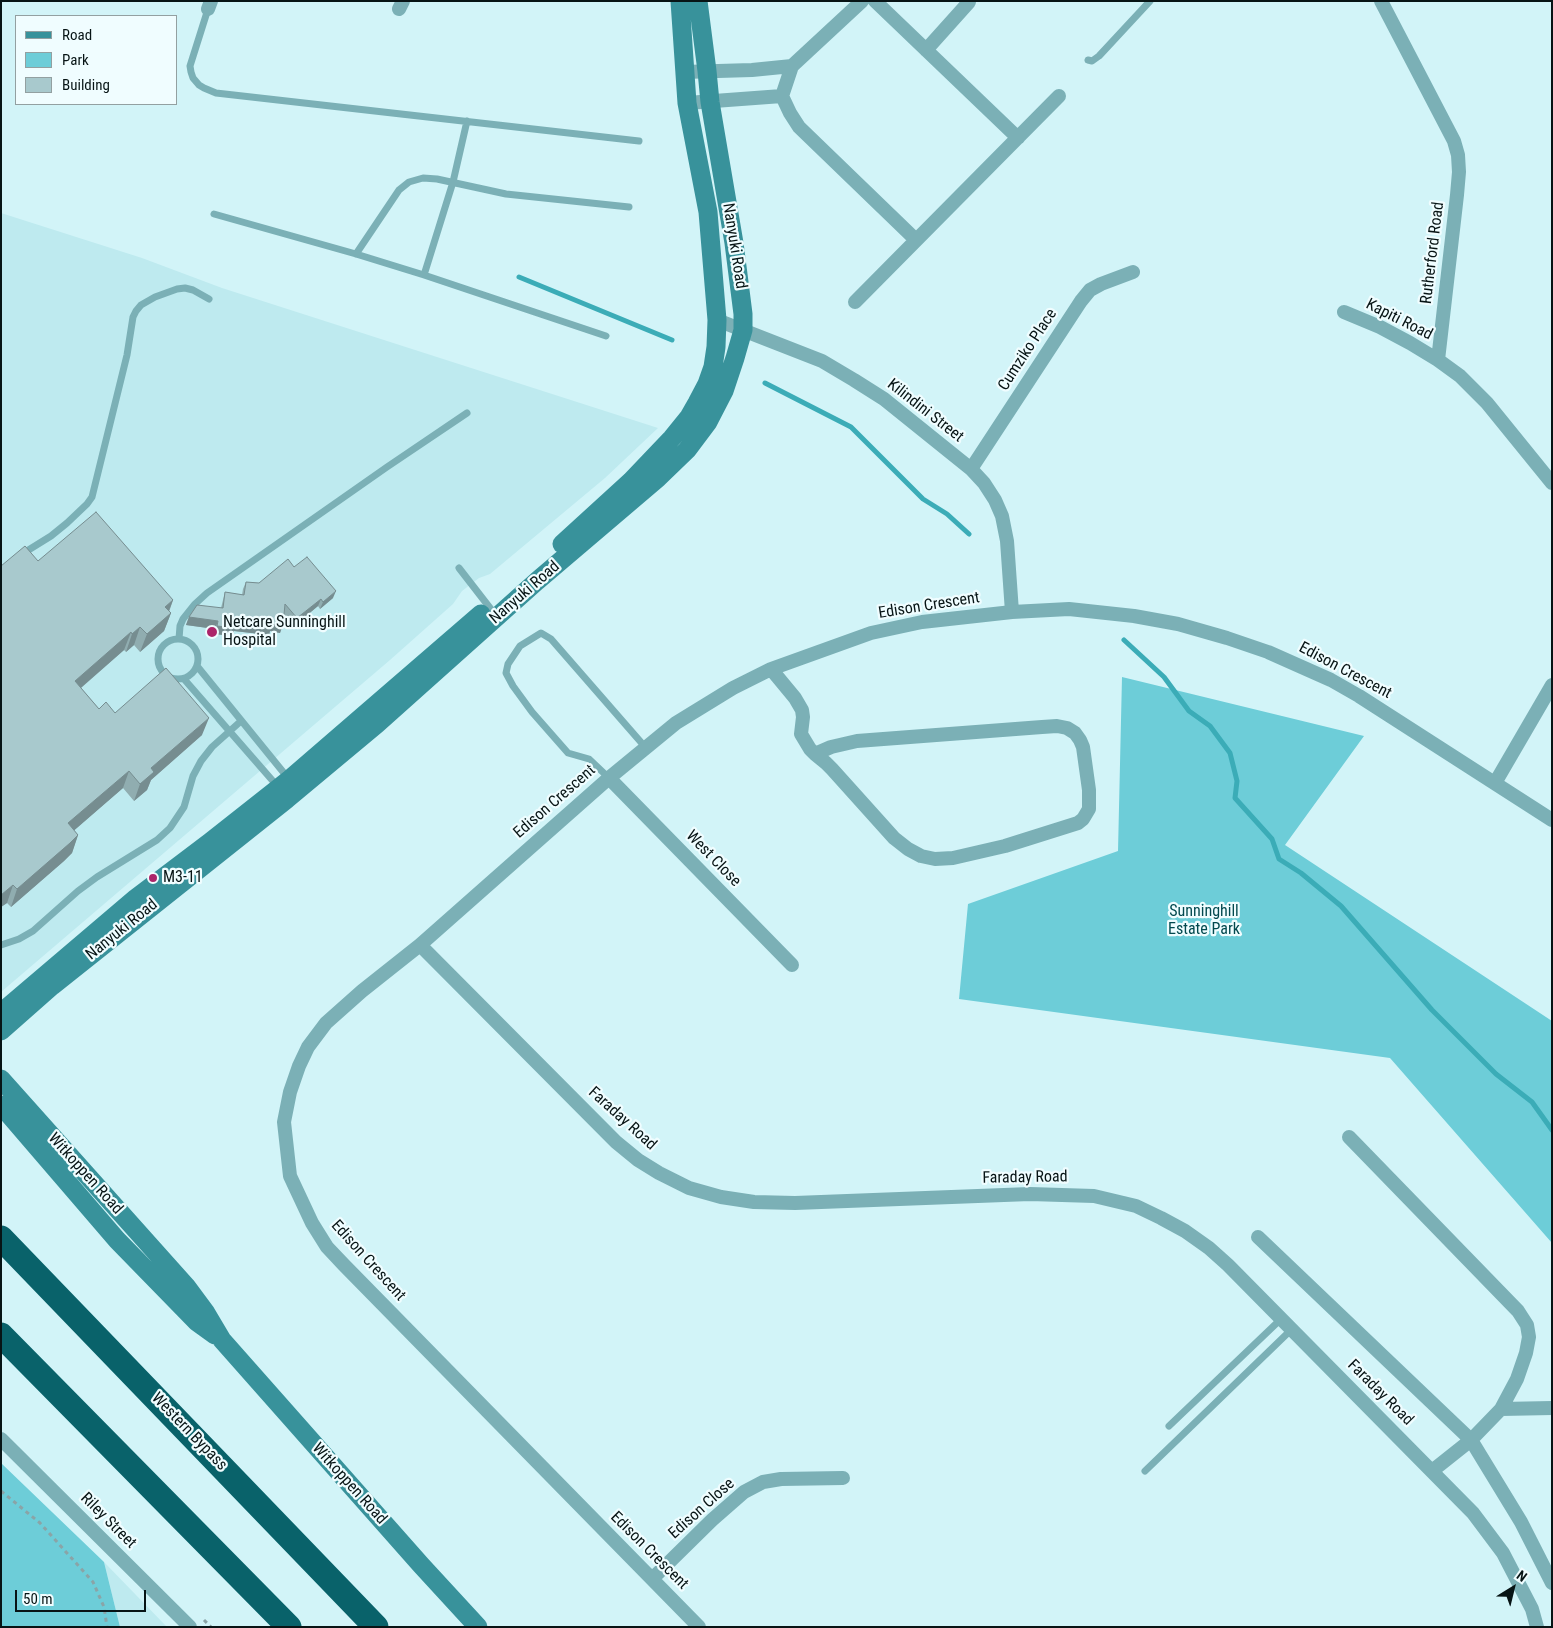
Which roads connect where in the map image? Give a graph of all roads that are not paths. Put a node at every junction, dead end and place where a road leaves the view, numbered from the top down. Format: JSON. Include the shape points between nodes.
{"nodes":[{"id":1,"x":680,"y":1,"type":"edge"},
{"id":2,"x":698,"y":1,"type":"edge"},
{"id":3,"x":862,"y":1,"type":"edge"},
{"id":4,"x":874,"y":1,"type":"edge"},
{"id":5,"x":1150,"y":1,"type":"edge"},
{"id":6,"x":1380,"y":1,"type":"edge"},
{"id":7,"x":969,"y":2,"type":"edge"},
{"id":8,"x":209,"y":5,"type":"edge"},
{"id":9,"x":926,"y":50,"type":"junction"},
{"id":10,"x":1088,"y":60,"type":"dead end"},
{"id":11,"x":792,"y":66,"type":"junction"},
{"id":12,"x":708,"y":71,"type":"junction"},
{"id":13,"x":684,"y":72,"type":"junction"},
{"id":14,"x":782,"y":96,"type":"junction"},
{"id":15,"x":1058,"y":96,"type":"dead end"},
{"id":16,"x":710,"y":102,"type":"junction"},
{"id":17,"x":687,"y":103,"type":"junction"},
{"id":18,"x":467,"y":121,"type":"junction"},
{"id":19,"x":1018,"y":138,"type":"junction"},
{"id":20,"x":639,"y":141,"type":"dead end"},
{"id":21,"x":453,"y":182,"type":"junction"},
{"id":22,"x":629,"y":207,"type":"dead end"},
{"id":23,"x":214,"y":214,"type":"dead end"},
{"id":24,"x":916,"y":240,"type":"junction"},
{"id":25,"x":356,"y":254,"type":"junction"},
{"id":26,"x":1133,"y":272,"type":"dead end"},
{"id":27,"x":424,"y":275,"type":"junction"},
{"id":28,"x":210,"y":299,"type":"dead end"},
{"id":29,"x":855,"y":302,"type":"dead end"},
{"id":30,"x":1344,"y":312,"type":"dead end"},
{"id":31,"x":717,"y":320,"type":"junction"},
{"id":32,"x":743,"y":330,"type":"junction"},
{"id":33,"x":606,"y":336,"type":"dead end"},
{"id":34,"x":1438,"y":360,"type":"junction"},
{"id":35,"x":467,"y":413,"type":"dead end"},
{"id":36,"x":970,"y":469,"type":"junction"},
{"id":37,"x":1552,"y":483,"type":"edge"},
{"id":38,"x":16,"y":559,"type":"edge"},
{"id":39,"x":459,"y":568,"type":"dead end"},
{"id":40,"x":493,"y":612,"type":"junction"},
{"id":41,"x":1012,"y":612,"type":"junction"},
{"id":42,"x":180,"y":639,"type":"junction"},
{"id":43,"x":197,"y":666,"type":"junction"},
{"id":44,"x":771,"y":668,"type":"junction"},
{"id":45,"x":184,"y":679,"type":"junction"},
{"id":46,"x":1552,"y":685,"type":"edge"},
{"id":47,"x":241,"y":721,"type":"junction"},
{"id":48,"x":230,"y":731,"type":"junction"},
{"id":49,"x":646,"y":748,"type":"junction"},
{"id":50,"x":815,"y":754,"type":"junction"},
{"id":51,"x":608,"y":778,"type":"junction"},
{"id":52,"x":1495,"y":783,"type":"junction"},
{"id":53,"x":288,"y":789,"type":"junction"},
{"id":54,"x":1552,"y":820,"type":"edge"},
{"id":55,"x":420,"y":944,"type":"junction"},
{"id":56,"x":1,"y":945,"type":"edge"},
{"id":57,"x":792,"y":965,"type":"dead end"},
{"id":58,"x":1,"y":1012,"type":"edge"},
{"id":59,"x":1,"y":1031,"type":"edge"},
{"id":60,"x":1,"y":1080,"type":"edge"},
{"id":61,"x":1,"y":1105,"type":"edge"},
{"id":62,"x":1349,"y":1136,"type":"dead end"},
{"id":63,"x":1258,"y":1237,"type":"dead end"},
{"id":64,"x":1,"y":1238,"type":"edge"},
{"id":65,"x":1282,"y":1318,"type":"junction"},
{"id":66,"x":1292,"y":1329,"type":"junction"},
{"id":67,"x":1,"y":1335,"type":"edge"},
{"id":68,"x":222,"y":1340,"type":"junction"},
{"id":69,"x":1552,"y":1408,"type":"edge"},
{"id":70,"x":1501,"y":1409,"type":"junction"},
{"id":71,"x":1169,"y":1426,"type":"dead end"},
{"id":72,"x":1,"y":1439,"type":"edge"},
{"id":73,"x":1471,"y":1440,"type":"junction"},
{"id":74,"x":1145,"y":1471,"type":"dead end"},
{"id":75,"x":1432,"y":1471,"type":"junction"},
{"id":76,"x":843,"y":1478,"type":"dead end"},
{"id":77,"x":652,"y":1579,"type":"junction"},
{"id":78,"x":1552,"y":1583,"type":"edge"},
{"id":79,"x":190,"y":1627,"type":"edge"},
{"id":80,"x":289,"y":1627,"type":"edge"},
{"id":81,"x":376,"y":1627,"type":"edge"},
{"id":82,"x":478,"y":1627,"type":"edge"},
{"id":83,"x":699,"y":1627,"type":"edge"},
{"id":84,"x":1537,"y":1627,"type":"edge"}],
"edges":[{"from":1,"to":13,"type":"main road","name":"Nanyuki Road"},
{"from":2,"to":12,"type":"main road","name":"Nanyuki Road"},
{"from":3,"to":11,"type":"street"},
{"from":4,"to":9,"type":"street"},
{"from":5,"to":10,"type":"lane","via":[[1099,56]]},
{"from":6,"to":34,"type":"street","name":"Rutherford Road","via":[[1454,141],[1458,155],[1457,195]]},
{"from":7,"to":9,"type":"street"},
{"from":8,"to":18,"type":"lane","via":[[190,66],[193,78],[204,88],[216,93]]},
{"from":9,"to":19,"type":"street"},
{"from":11,"to":12,"type":"street"},
{"from":11,"to":14,"type":"street"},
{"from":12,"to":13,"type":"street"},
{"from":12,"to":16,"type":"main road","name":"Nanyuki Road"},
{"from":13,"to":17,"type":"main road","name":"Nanyuki Road"},
{"from":14,"to":16,"type":"street"},
{"from":14,"to":24,"type":"street","via":[[799,127]]},
{"from":15,"to":19,"type":"street"},
{"from":16,"to":17,"type":"street"},
{"from":16,"to":32,"type":"main road","name":"Nanyuki Road","via":[[740,285]]},
{"from":17,"to":31,"type":"main road","name":"Nanyuki Road","via":[[708,212]]},
{"from":18,"to":20,"type":"lane"},
{"from":18,"to":21,"type":"lane"},
{"from":19,"to":24,"type":"street"},
{"from":21,"to":22,"type":"lane","via":[[506,194]]},
{"from":21,"to":25,"type":"lane","via":[[424,178],[409,182],[399,190]]},
{"from":21,"to":27,"type":"lane"},
{"from":23,"to":25,"type":"lane"},
{"from":24,"to":29,"type":"street"},
{"from":25,"to":27,"type":"lane"},
{"from":26,"to":36,"type":"street","name":"Cumziko Place","via":[[1090,290]]},
{"from":27,"to":33,"type":"lane"},
{"from":28,"to":38,"type":"lane","via":[[186,288],[176,289],[155,297],[136,311],[92,497],[67,523]]},
{"from":30,"to":34,"type":"street","name":"Kapiti Road","via":[[1380,327]]},
{"from":31,"to":32,"type":"street","name":"Kilindini Street"},
{"from":31,"to":40,"type":"main road","name":"Nanyuki Road","via":[[713,367],[689,417],[608,503],[530,573]]},
{"from":32,"to":36,"type":"street","name":"Kilindini Street","via":[[822,361],[854,380],[884,399]]},
{"from":32,"to":40,"type":"main road","name":"Nanyuki Road","via":[[718,405],[687,450],[658,478]]},
{"from":34,"to":37,"type":"street","via":[[1487,403]]},
{"from":35,"to":42,"type":"lane","via":[[207,593],[183,619]]},
{"from":36,"to":41,"type":"street","name":"Kilindini Street","via":[[984,483],[1002,516]]},
{"from":39,"to":40,"type":"lane"},
{"from":40,"to":53,"type":"main road","name":"Nanyuki Road","via":[[454,639]]},
{"from":41,"to":44,"type":"street","name":"Edison Crescent","via":[[922,622],[871,633]]},
{"from":41,"to":52,"type":"street","name":"Edison Crescent","via":[[1069,609],[1134,616],[1178,624],[1268,652],[1359,696]]},
{"from":42,"to":43,"type":"lane","via":[[194,648],[198,656]]},
{"from":42,"to":45,"type":"lane","via":[[161,647],[157,662],[164,675],[174,680]]},
{"from":43,"to":45,"type":"lane"},
{"from":43,"to":47,"type":"lane"},
{"from":44,"to":49,"type":"street","name":"Edison Crescent","via":[[676,723]]},
{"from":44,"to":50,"type":"street","via":[[796,698],[803,717],[801,734]]},
{"from":45,"to":48,"type":"lane"},
{"from":46,"to":52,"type":"street"},
{"from":47,"to":48,"type":"lane"},
{"from":47,"to":53,"type":"lane"},
{"from":48,"to":53,"type":"lane"},
{"from":48,"to":56,"type":"lane","via":[[201,761],[184,807],[170,828],[78,892],[33,931]]},
{"from":49,"to":51,"type":"street","name":"Edison Crescent"},
{"from":49,"to":51,"type":"lane","via":[[551,639],[540,633],[520,646],[506,673],[513,686],[568,753],[589,759]]},
{"from":50,"to":50,"type":"street","via":[[894,838],[921,856],[935,860],[1005,846],[1078,823],[1089,809],[1080,740],[1067,728],[1057,726],[857,741]]},
{"from":51,"to":55,"type":"street","name":"Edison Crescent"},
{"from":51,"to":57,"type":"street","name":"West Close"},
{"from":52,"to":54,"type":"street","name":"Edison Crescent"},
{"from":53,"to":58,"type":"main road","name":"Nanyuki Road","via":[[136,898]]},
{"from":53,"to":59,"type":"main road","name":"Nanyuki Road"},
{"from":55,"to":65,"type":"street","name":"Faraday Road","via":[[616,1142],[645,1164],[689,1188],[721,1198],[754,1202],[1030,1194],[1094,1196],[1118,1201],[1161,1218],[1209,1248]]},
{"from":55,"to":77,"type":"street","name":"Edison Crescent","via":[[326,1023],[308,1047],[290,1092],[284,1122],[290,1176],[312,1223],[333,1253]]},
{"from":60,"to":68,"type":"main road","name":"Witkoppen Road","via":[[186,1286]]},
{"from":61,"to":68,"type":"main road","name":"Witkoppen Road","via":[[117,1240],[197,1322]]},
{"from":62,"to":70,"type":"street","via":[[1518,1311],[1529,1337],[1517,1379]]},
{"from":63,"to":73,"type":"street"},
{"from":64,"to":81,"type":"highway","name":"Western Bypass"},
{"from":65,"to":66,"type":"street","name":"Faraday Road"},
{"from":65,"to":71,"type":"lane"},
{"from":66,"to":74,"type":"lane"},
{"from":66,"to":75,"type":"street","name":"Faraday Road"},
{"from":67,"to":80,"type":"highway"},
{"from":68,"to":82,"type":"main road","name":"Witkoppen Road"},
{"from":69,"to":70,"type":"street"},
{"from":70,"to":73,"type":"street"},
{"from":72,"to":79,"type":"street","name":"Riley Street"},
{"from":73,"to":75,"type":"street"},
{"from":73,"to":78,"type":"street","via":[[1521,1522]]},
{"from":75,"to":84,"type":"street","name":"Faraday Road","via":[[1473,1513],[1503,1553],[1532,1609]]},
{"from":76,"to":77,"type":"street","name":"Edison Close","via":[[781,1479],[763,1482],[744,1492]]},
{"from":77,"to":83,"type":"street","name":"Edison Crescent"}]}
